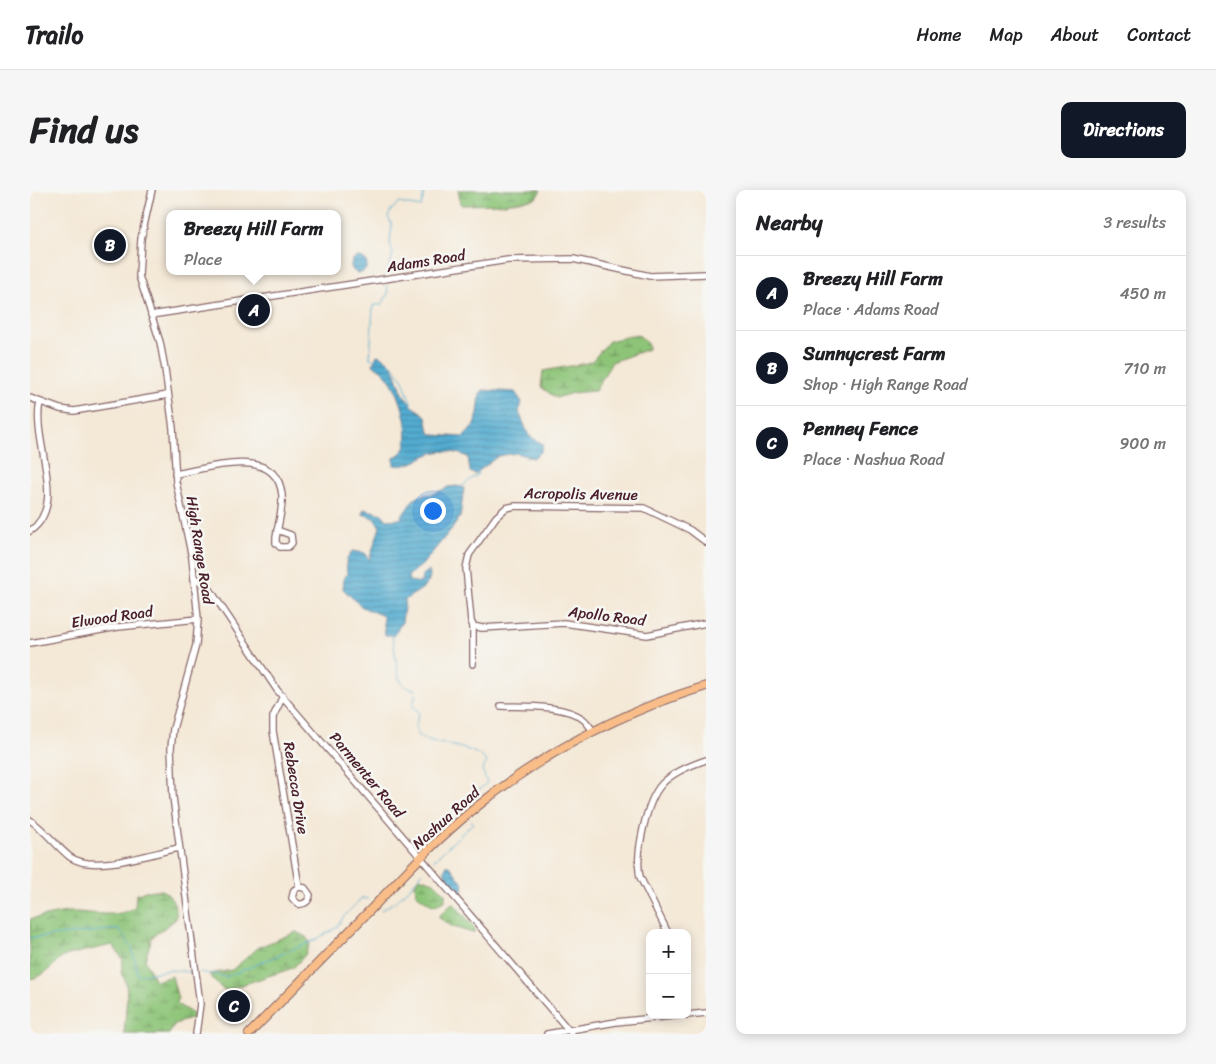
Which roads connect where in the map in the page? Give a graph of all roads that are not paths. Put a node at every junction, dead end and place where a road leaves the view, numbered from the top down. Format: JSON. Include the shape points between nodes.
{"nodes":[{"id":1,"x":152,"y":190,"type":"edge"},
{"id":2,"x":706,"y":274,"type":"edge"},
{"id":3,"x":150,"y":315,"type":"junction"},
{"id":4,"x":168,"y":395,"type":"junction"},
{"id":5,"x":30,"y":398,"type":"edge"},
{"id":6,"x":40,"y":402,"type":"junction"},
{"id":7,"x":175,"y":474,"type":"junction"},
{"id":8,"x":277,"y":530,"type":"dead end"},
{"id":9,"x":30,"y":531,"type":"edge"},
{"id":10,"x":706,"y":542,"type":"edge"},
{"id":11,"x":194,"y":577,"type":"junction"},
{"id":12,"x":198,"y":619,"type":"junction"},
{"id":13,"x":706,"y":623,"type":"edge"},
{"id":14,"x":473,"y":626,"type":"junction"},
{"id":15,"x":30,"y":642,"type":"edge"},
{"id":16,"x":472,"y":664,"type":"dead end"},
{"id":17,"x":706,"y":686,"type":"edge"},
{"id":18,"x":283,"y":696,"type":"junction"},
{"id":19,"x":501,"y":706,"type":"dead end"},
{"id":20,"x":593,"y":731,"type":"junction"},
{"id":21,"x":706,"y":760,"type":"edge"},
{"id":22,"x":30,"y":820,"type":"edge"},
{"id":23,"x":179,"y":848,"type":"junction"},
{"id":24,"x":420,"y":859,"type":"junction"},
{"id":25,"x":299,"y":887,"type":"dead end"},
{"id":26,"x":666,"y":929,"type":"edge"},
{"id":27,"x":706,"y":1013,"type":"edge"},
{"id":28,"x":691,"y":1015,"type":"edge"},
{"id":29,"x":646,"y":1018,"type":"edge"},
{"id":30,"x":570,"y":1032,"type":"edge"},
{"id":31,"x":196,"y":1034,"type":"edge"},
{"id":32,"x":249,"y":1034,"type":"edge"},
{"id":33,"x":547,"y":1034,"type":"edge"}],
"edges":[{"from":1,"to":3,"type":"street","name":"High Range Road","via":[[138,266]]},
{"from":2,"to":3,"type":"street","name":"Adams Road","via":[[651,276],[573,259],[508,260]]},
{"from":3,"to":4,"type":"street","name":"High Range Road","via":[[161,349]]},
{"from":4,"to":6,"type":"street","via":[[74,411]]},
{"from":4,"to":7,"type":"street","name":"High Range Road"},
{"from":5,"to":6,"type":"street"},
{"from":6,"to":9,"type":"street","via":[[38,426],[49,501],[43,519]]},
{"from":7,"to":8,"type":"street","via":[[243,462],[266,468],[278,481],[282,492]]},
{"from":7,"to":11,"type":"street","name":"High Range Road"},
{"from":10,"to":14,"type":"street","name":"Acropolis Avenue","via":[[690,530],[644,508],[506,508],[496,517],[468,559],[466,568]]},
{"from":11,"to":12,"type":"street","name":"High Range Road"},
{"from":11,"to":18,"type":"street","name":"Parmenter Road","via":[[206,585]]},
{"from":12,"to":15,"type":"street","name":"Elwood Road","via":[[118,627]]},
{"from":12,"to":23,"type":"street","name":"High Range Road","via":[[196,645],[171,746]]},
{"from":13,"to":14,"type":"street","name":"Apollo Road","via":[[647,635],[564,622]]},
{"from":14,"to":16,"type":"street"},
{"from":17,"to":20,"type":"main road","name":"Nashua Road","via":[[657,702]]},
{"from":18,"to":24,"type":"street","name":"Parmenter Road"},
{"from":18,"to":25,"type":"street","name":"Rebecca Drive","via":[[273,717],[274,730]]},
{"from":19,"to":20,"type":"street","via":[[549,708],[570,713],[583,719]]},
{"from":20,"to":24,"type":"main road","name":"Nashua Road","via":[[542,760],[496,792],[457,823]]},
{"from":21,"to":26,"type":"street","via":[[672,776],[658,788],[640,845],[640,877]]},
{"from":22,"to":23,"type":"street","via":[[70,857],[87,864]]},
{"from":23,"to":31,"type":"street","name":"High Range Road","via":[[200,1004]]},
{"from":24,"to":30,"type":"street","name":"Parmenter Road"},
{"from":24,"to":32,"type":"main road","name":"Nashua Road"},
{"from":27,"to":28,"type":"street"},
{"from":29,"to":30,"type":"street"},
{"from":30,"to":33,"type":"street"}]}
